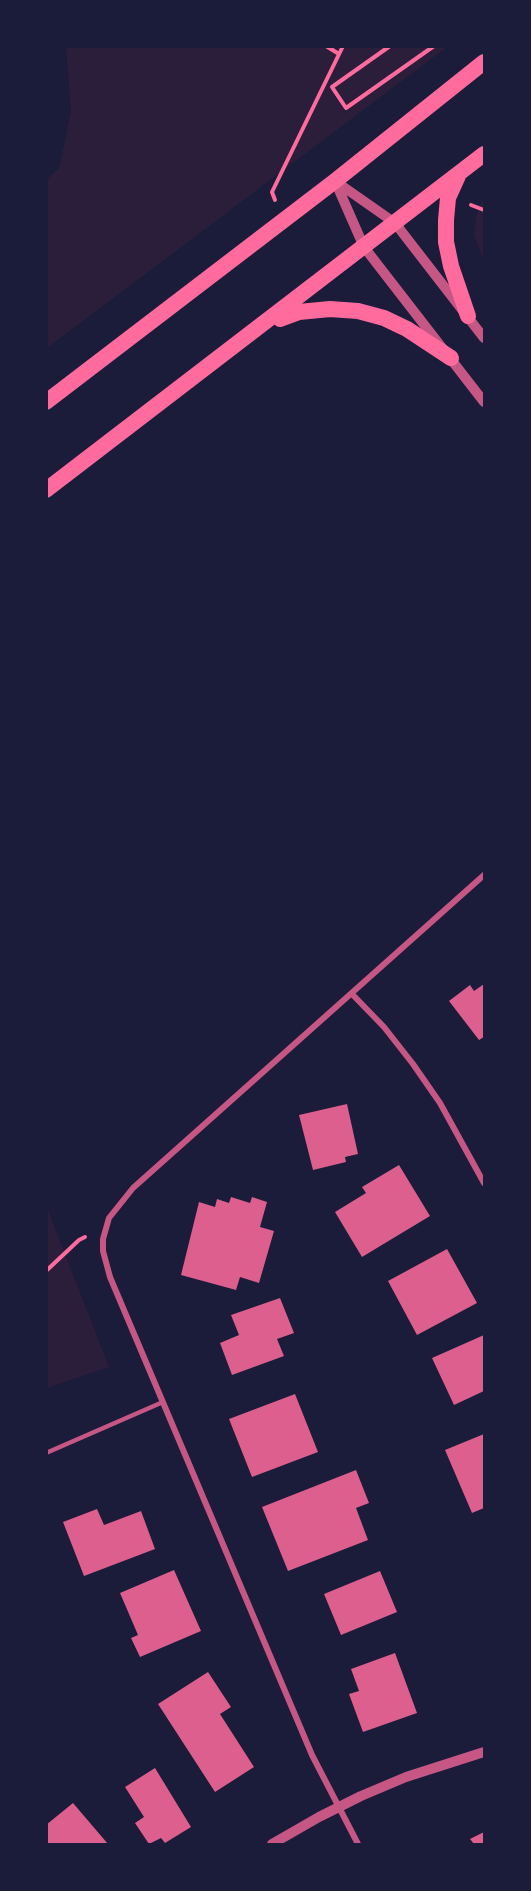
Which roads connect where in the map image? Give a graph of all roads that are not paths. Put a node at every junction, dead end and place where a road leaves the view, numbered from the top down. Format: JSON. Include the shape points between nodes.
{"nodes":[{"id":1,"x":484,"y":62,"type":"edge"},
{"id":2,"x":484,"y":154,"type":"edge"},
{"id":3,"x":460,"y":173,"type":"junction"},
{"id":4,"x":335,"y":181,"type":"junction"},
{"id":5,"x":395,"y":223,"type":"junction"},
{"id":6,"x":364,"y":247,"type":"junction"},
{"id":7,"x":468,"y":316,"type":"junction"},
{"id":8,"x":262,"y":326,"type":"junction"},
{"id":9,"x":484,"y":338,"type":"edge"},
{"id":10,"x":451,"y":358,"type":"junction"},
{"id":11,"x":46,"y":402,"type":"edge"},
{"id":12,"x":484,"y":402,"type":"edge"},
{"id":13,"x":46,"y":490,"type":"edge"},
{"id":14,"x":484,"y":875,"type":"edge"},
{"id":15,"x":352,"y":994,"type":"junction"},
{"id":16,"x":484,"y":1183,"type":"edge"},
{"id":17,"x":163,"y":1402,"type":"junction"},
{"id":18,"x":46,"y":1453,"type":"edge"},
{"id":19,"x":484,"y":1752,"type":"edge"},
{"id":20,"x":339,"y":1807,"type":"junction"},
{"id":21,"x":272,"y":1845,"type":"edge"},
{"id":22,"x":358,"y":1845,"type":"edge"}],
"edges":[{"from":1,"to":4,"type":"highway"},
{"from":2,"to":3,"type":"highway"},
{"from":3,"to":5,"type":"highway"},
{"from":3,"to":7,"type":"highway","via":[[448,198],[446,242],[450,266]]},
{"from":4,"to":5,"type":"street"},
{"from":4,"to":6,"type":"street"},
{"from":4,"to":11,"type":"highway"},
{"from":5,"to":6,"type":"highway"},
{"from":5,"to":7,"type":"street"},
{"from":6,"to":8,"type":"highway"},
{"from":6,"to":10,"type":"street"},
{"from":7,"to":9,"type":"street"},
{"from":8,"to":10,"type":"highway","via":[[299,312],[358,311],[407,329]]},
{"from":8,"to":13,"type":"highway"},
{"from":10,"to":12,"type":"street"},
{"from":14,"to":15,"type":"street"},
{"from":15,"to":16,"type":"street","via":[[413,1064],[440,1103]]},
{"from":15,"to":17,"type":"street","via":[[133,1188],[105,1228],[103,1251],[108,1270]]},
{"from":17,"to":18,"type":"lane"},
{"from":17,"to":20,"type":"street","via":[[312,1755]]},
{"from":19,"to":20,"type":"street","via":[[406,1778]]},
{"from":20,"to":21,"type":"street"},
{"from":20,"to":22,"type":"street"}]}
